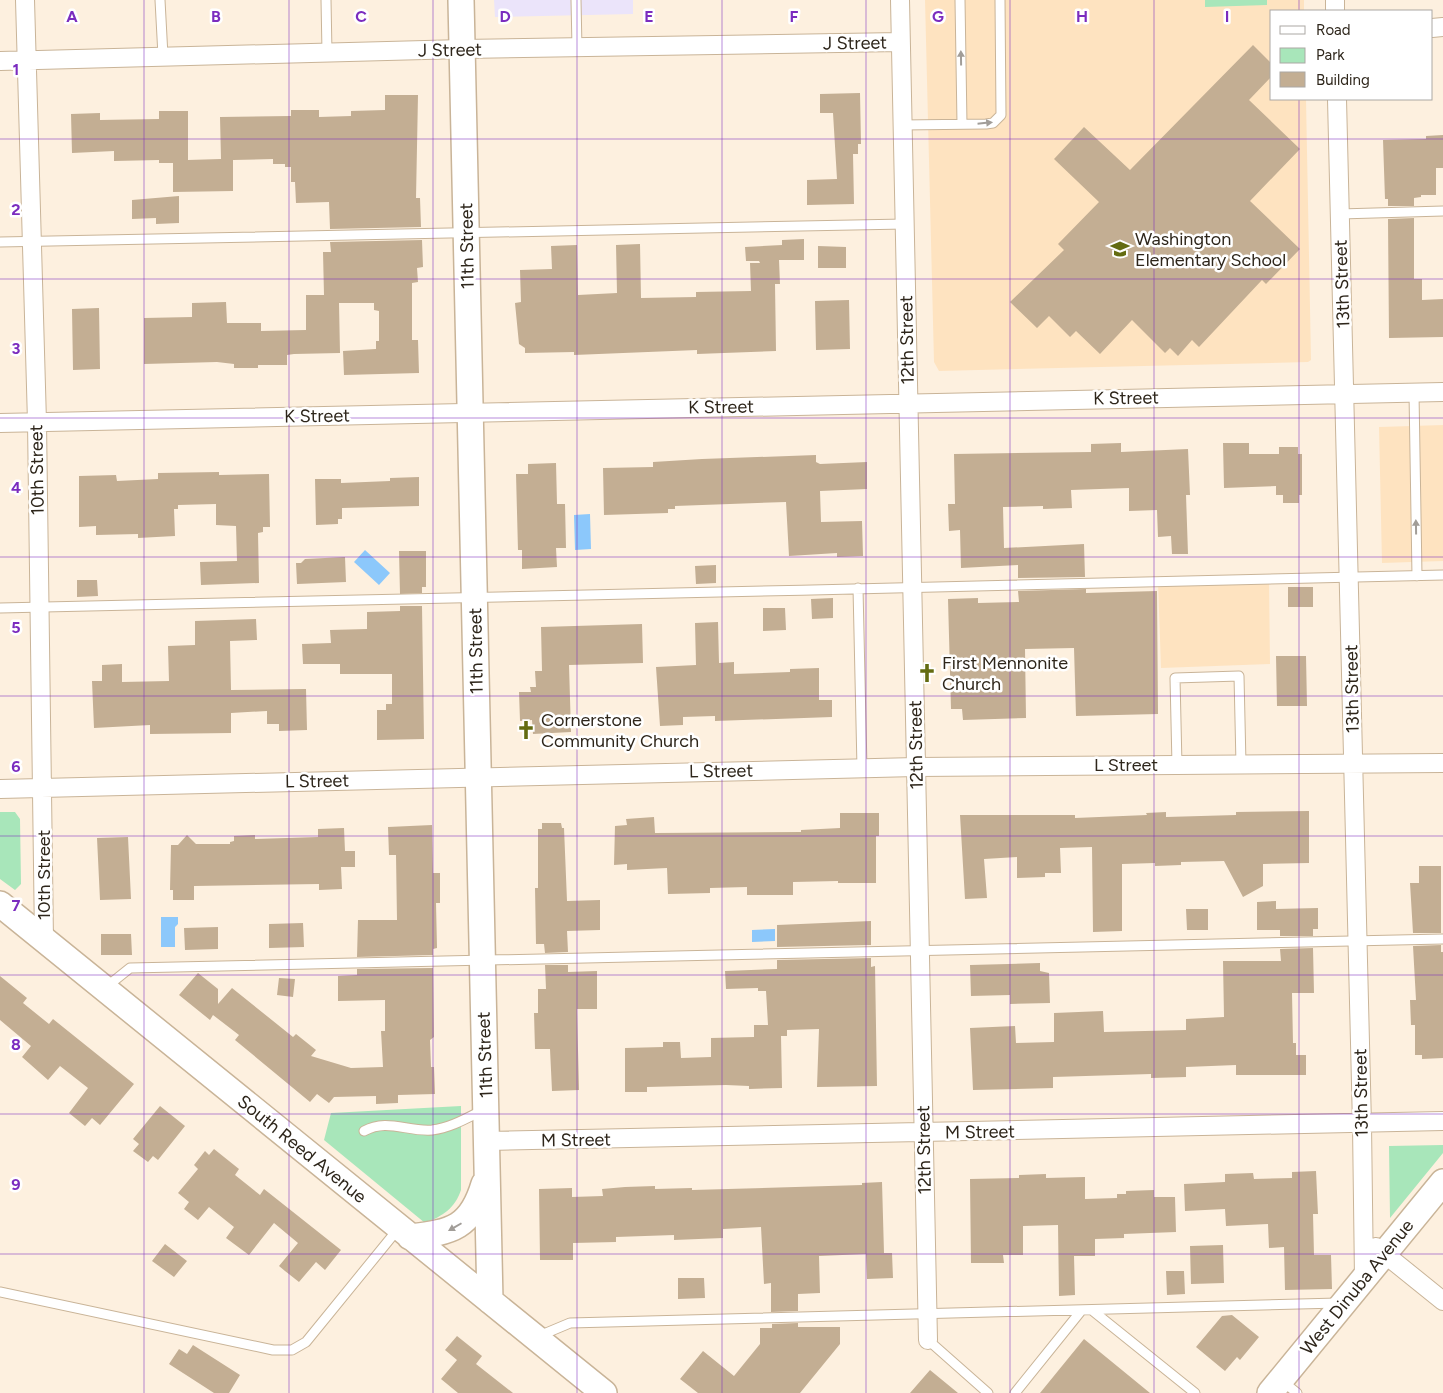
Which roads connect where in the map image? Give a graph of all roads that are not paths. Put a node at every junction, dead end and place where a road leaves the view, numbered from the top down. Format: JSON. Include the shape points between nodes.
{"nodes":[{"id":1,"x":25,"y":0,"type":"edge"},
{"id":2,"x":160,"y":0,"type":"edge"},
{"id":3,"x":326,"y":0,"type":"edge"},
{"id":4,"x":462,"y":0,"type":"edge"},
{"id":5,"x":576,"y":0,"type":"edge"},
{"id":6,"x":900,"y":0,"type":"edge"},
{"id":7,"x":960,"y":0,"type":"edge"},
{"id":8,"x":1000,"y":0,"type":"edge"},
{"id":9,"x":900,"y":42,"type":"junction"},
{"id":10,"x":577,"y":48,"type":"junction"},
{"id":11,"x":463,"y":49,"type":"junction"},
{"id":12,"x":327,"y":52,"type":"junction"},
{"id":13,"x":163,"y":56,"type":"junction"},
{"id":14,"x":26,"y":60,"type":"junction"},
{"id":15,"x":0,"y":61,"type":"edge"},
{"id":16,"x":1337,"y":100,"type":"edge"},
{"id":17,"x":962,"y":124,"type":"junction"},
{"id":18,"x":902,"y":125,"type":"junction"},
{"id":19,"x":1443,"y":211,"type":"edge"},
{"id":20,"x":1340,"y":214,"type":"junction"},
{"id":21,"x":905,"y":224,"type":"junction"},
{"id":22,"x":466,"y":232,"type":"junction"},
{"id":23,"x":31,"y":241,"type":"junction"},
{"id":24,"x":0,"y":242,"type":"edge"},
{"id":25,"x":1443,"y":392,"type":"edge"},
{"id":26,"x":1345,"y":393,"type":"junction"},
{"id":27,"x":1414,"y":393,"type":"junction"},
{"id":28,"x":909,"y":402,"type":"junction"},
{"id":29,"x":471,"y":412,"type":"junction"},
{"id":30,"x":37,"y":422,"type":"junction"},
{"id":31,"x":0,"y":423,"type":"edge"},
{"id":32,"x":1443,"y":575,"type":"edge"},
{"id":33,"x":1417,"y":576,"type":"junction"},
{"id":34,"x":1349,"y":577,"type":"junction"},
{"id":35,"x":912,"y":586,"type":"junction"},
{"id":36,"x":858,"y":588,"type":"junction"},
{"id":37,"x":476,"y":599,"type":"junction"},
{"id":38,"x":0,"y":608,"type":"edge"},
{"id":39,"x":39,"y":608,"type":"junction"},
{"id":40,"x":1443,"y":763,"type":"edge"},
{"id":41,"x":1241,"y":764,"type":"junction"},
{"id":42,"x":1353,"y":764,"type":"junction"},
{"id":43,"x":1177,"y":765,"type":"junction"},
{"id":44,"x":916,"y":767,"type":"junction"},
{"id":45,"x":862,"y":768,"type":"junction"},
{"id":46,"x":479,"y":777,"type":"junction"},
{"id":47,"x":43,"y":788,"type":"junction"},
{"id":48,"x":0,"y":789,"type":"edge"},
{"id":49,"x":0,"y":904,"type":"edge"},
{"id":50,"x":1443,"y":939,"type":"edge"},
{"id":51,"x":44,"y":940,"type":"junction"},
{"id":52,"x":1358,"y":940,"type":"junction"},
{"id":53,"x":920,"y":951,"type":"junction"},
{"id":54,"x":483,"y":960,"type":"junction"},
{"id":55,"x":105,"y":988,"type":"junction"},
{"id":56,"x":486,"y":1108,"type":"junction"},
{"id":57,"x":1443,"y":1121,"type":"edge"},
{"id":58,"x":1362,"y":1124,"type":"junction"},
{"id":59,"x":364,"y":1131,"type":"dead end"},
{"id":60,"x":924,"y":1133,"type":"junction"},
{"id":61,"x":488,"y":1142,"type":"junction"},
{"id":62,"x":488,"y":1172,"type":"junction"},
{"id":63,"x":1443,"y":1182,"type":"edge"},
{"id":64,"x":404,"y":1233,"type":"junction"},
{"id":65,"x":1364,"y":1237,"type":"junction"},
{"id":66,"x":1384,"y":1253,"type":"junction"},
{"id":67,"x":1364,"y":1278,"type":"junction"},
{"id":68,"x":0,"y":1292,"type":"edge"},
{"id":69,"x":490,"y":1301,"type":"junction"},
{"id":70,"x":1443,"y":1301,"type":"edge"},
{"id":71,"x":1344,"y":1303,"type":"junction"},
{"id":72,"x":1081,"y":1311,"type":"junction"},
{"id":73,"x":1093,"y":1311,"type":"junction"},
{"id":74,"x":928,"y":1315,"type":"junction"},
{"id":75,"x":536,"y":1338,"type":"junction"},
{"id":76,"x":928,"y":1340,"type":"joint"},
{"id":77,"x":1282,"y":1389,"type":"edge"},
{"id":78,"x":604,"y":1393,"type":"edge"},
{"id":79,"x":988,"y":1393,"type":"edge"},
{"id":80,"x":1015,"y":1393,"type":"edge"},
{"id":81,"x":1195,"y":1393,"type":"edge"}],
"edges":[{"from":1,"to":14,"type":"street","name":"10th Street"},
{"from":2,"to":13,"type":"lane"},
{"from":3,"to":12,"type":"lane"},
{"from":4,"to":11,"type":"street","name":"11th Street"},
{"from":5,"to":10,"type":"lane"},
{"from":6,"to":9,"type":"street","name":"12th Street"},
{"from":17,"to":7,"type":"lane","one_way":true},
{"from":17,"to":8,"type":"lane","one_way":true,"via":[[993,123],[1001,115]]},
{"from":9,"to":10,"type":"street","name":"J Street"},
{"from":9,"to":18,"type":"street","name":"12th Street"},
{"from":10,"to":11,"type":"street","name":"J Street"},
{"from":11,"to":12,"type":"street","name":"J Street"},
{"from":11,"to":22,"type":"street","name":"11th Street"},
{"from":12,"to":13,"type":"street","name":"J Street"},
{"from":13,"to":14,"type":"street","name":"J Street"},
{"from":14,"to":15,"type":"street","name":"J Street"},
{"from":14,"to":23,"type":"street","name":"10th Street"},
{"from":16,"to":20,"type":"street","name":"13th Street"},
{"from":17,"to":18,"type":"lane"},
{"from":18,"to":21,"type":"street","name":"12th Street"},
{"from":19,"to":20,"type":"lane"},
{"from":20,"to":26,"type":"street","name":"13th Street"},
{"from":21,"to":22,"type":"lane"},
{"from":21,"to":28,"type":"street","name":"12th Street"},
{"from":22,"to":23,"type":"lane"},
{"from":22,"to":29,"type":"street","name":"11th Street"},
{"from":23,"to":24,"type":"lane"},
{"from":23,"to":30,"type":"street","name":"10th Street"},
{"from":25,"to":27,"type":"street","name":"K Street"},
{"from":26,"to":27,"type":"street","name":"K Street"},
{"from":26,"to":28,"type":"street","name":"K Street"},
{"from":26,"to":34,"type":"street","name":"13th Street"},
{"from":33,"to":27,"type":"lane","one_way":true},
{"from":28,"to":29,"type":"street","name":"K Street"},
{"from":28,"to":35,"type":"street","name":"12th Street"},
{"from":29,"to":30,"type":"street","name":"K Street"},
{"from":29,"to":37,"type":"street","name":"11th Street"},
{"from":30,"to":31,"type":"street","name":"K Street"},
{"from":30,"to":39,"type":"street","name":"10th Street"},
{"from":32,"to":33,"type":"lane"},
{"from":33,"to":34,"type":"lane"},
{"from":34,"to":35,"type":"lane"},
{"from":34,"to":42,"type":"street","name":"13th Street"},
{"from":35,"to":36,"type":"lane"},
{"from":35,"to":44,"type":"street","name":"12th Street"},
{"from":36,"to":37,"type":"lane"},
{"from":36,"to":45,"type":"lane"},
{"from":37,"to":39,"type":"lane"},
{"from":37,"to":46,"type":"street","name":"11th Street"},
{"from":38,"to":39,"type":"lane"},
{"from":39,"to":47,"type":"street","name":"10th Street"},
{"from":40,"to":42,"type":"street","name":"L Street"},
{"from":41,"to":42,"type":"street","name":"L Street"},
{"from":41,"to":43,"type":"street","name":"L Street"},
{"from":41,"to":43,"type":"lane","via":[[1239,676],[1175,678]]},
{"from":42,"to":52,"type":"street","name":"13th Street"},
{"from":43,"to":44,"type":"street","name":"L Street"},
{"from":44,"to":45,"type":"street","name":"L Street"},
{"from":44,"to":53,"type":"street","name":"12th Street"},
{"from":45,"to":46,"type":"street","name":"L Street"},
{"from":46,"to":47,"type":"street","name":"L Street"},
{"from":46,"to":54,"type":"street","name":"11th Street"},
{"from":47,"to":48,"type":"street","name":"L Street"},
{"from":47,"to":51,"type":"street","name":"10th Street"},
{"from":49,"to":51,"type":"street","name":"South Reed Avenue"},
{"from":50,"to":52,"type":"lane"},
{"from":51,"to":55,"type":"street","name":"South Reed Avenue"},
{"from":52,"to":53,"type":"lane"},
{"from":52,"to":58,"type":"street","name":"13th Street"},
{"from":53,"to":54,"type":"lane"},
{"from":53,"to":60,"type":"street","name":"12th Street"},
{"from":54,"to":55,"type":"lane","via":[[130,968]]},
{"from":54,"to":56,"type":"street","name":"11th Street"},
{"from":55,"to":64,"type":"street","name":"South Reed Avenue"},
{"from":56,"to":59,"type":"lane","via":[[433,1130],[381,1124]]},
{"from":56,"to":61,"type":"street","name":"11th Street"},
{"from":57,"to":58,"type":"street","name":"M Street"},
{"from":58,"to":60,"type":"street","name":"M Street"},
{"from":58,"to":65,"type":"street","name":"13th Street"},
{"from":60,"to":61,"type":"street","name":"M Street"},
{"from":60,"to":74,"type":"street","name":"12th Street"},
{"from":61,"to":62,"type":"street","name":"11th Street"},
{"from":62,"to":64,"type":"street","one_way":true,"via":[[475,1208],[460,1225],[441,1233]]},
{"from":62,"to":69,"type":"street","name":"11th Street"},
{"from":63,"to":66,"type":"street","name":"West Dinuba Avenue"},
{"from":64,"to":68,"type":"lane","via":[[306,1342],[292,1350],[273,1350]]},
{"from":64,"to":69,"type":"street","name":"South Reed Avenue"},
{"from":65,"to":66,"type":"street"},
{"from":65,"to":67,"type":"street","name":"13th Street"},
{"from":66,"to":67,"type":"street","name":"West Dinuba Avenue"},
{"from":66,"to":70,"type":"street"},
{"from":67,"to":71,"type":"street","name":"West Dinuba Avenue"},
{"from":69,"to":75,"type":"street","name":"South Reed Avenue"},
{"from":71,"to":73,"type":"lane"},
{"from":71,"to":77,"type":"street","name":"West Dinuba Avenue"},
{"from":72,"to":73,"type":"lane"},
{"from":72,"to":74,"type":"lane"},
{"from":72,"to":80,"type":"lane"},
{"from":73,"to":81,"type":"lane"},
{"from":74,"to":75,"type":"lane","via":[[570,1324]]},
{"from":74,"to":76,"type":"street","name":"12th Street"},
{"from":75,"to":78,"type":"street","name":"South Reed Avenue"},
{"from":76,"to":79,"type":"lane"}]}
